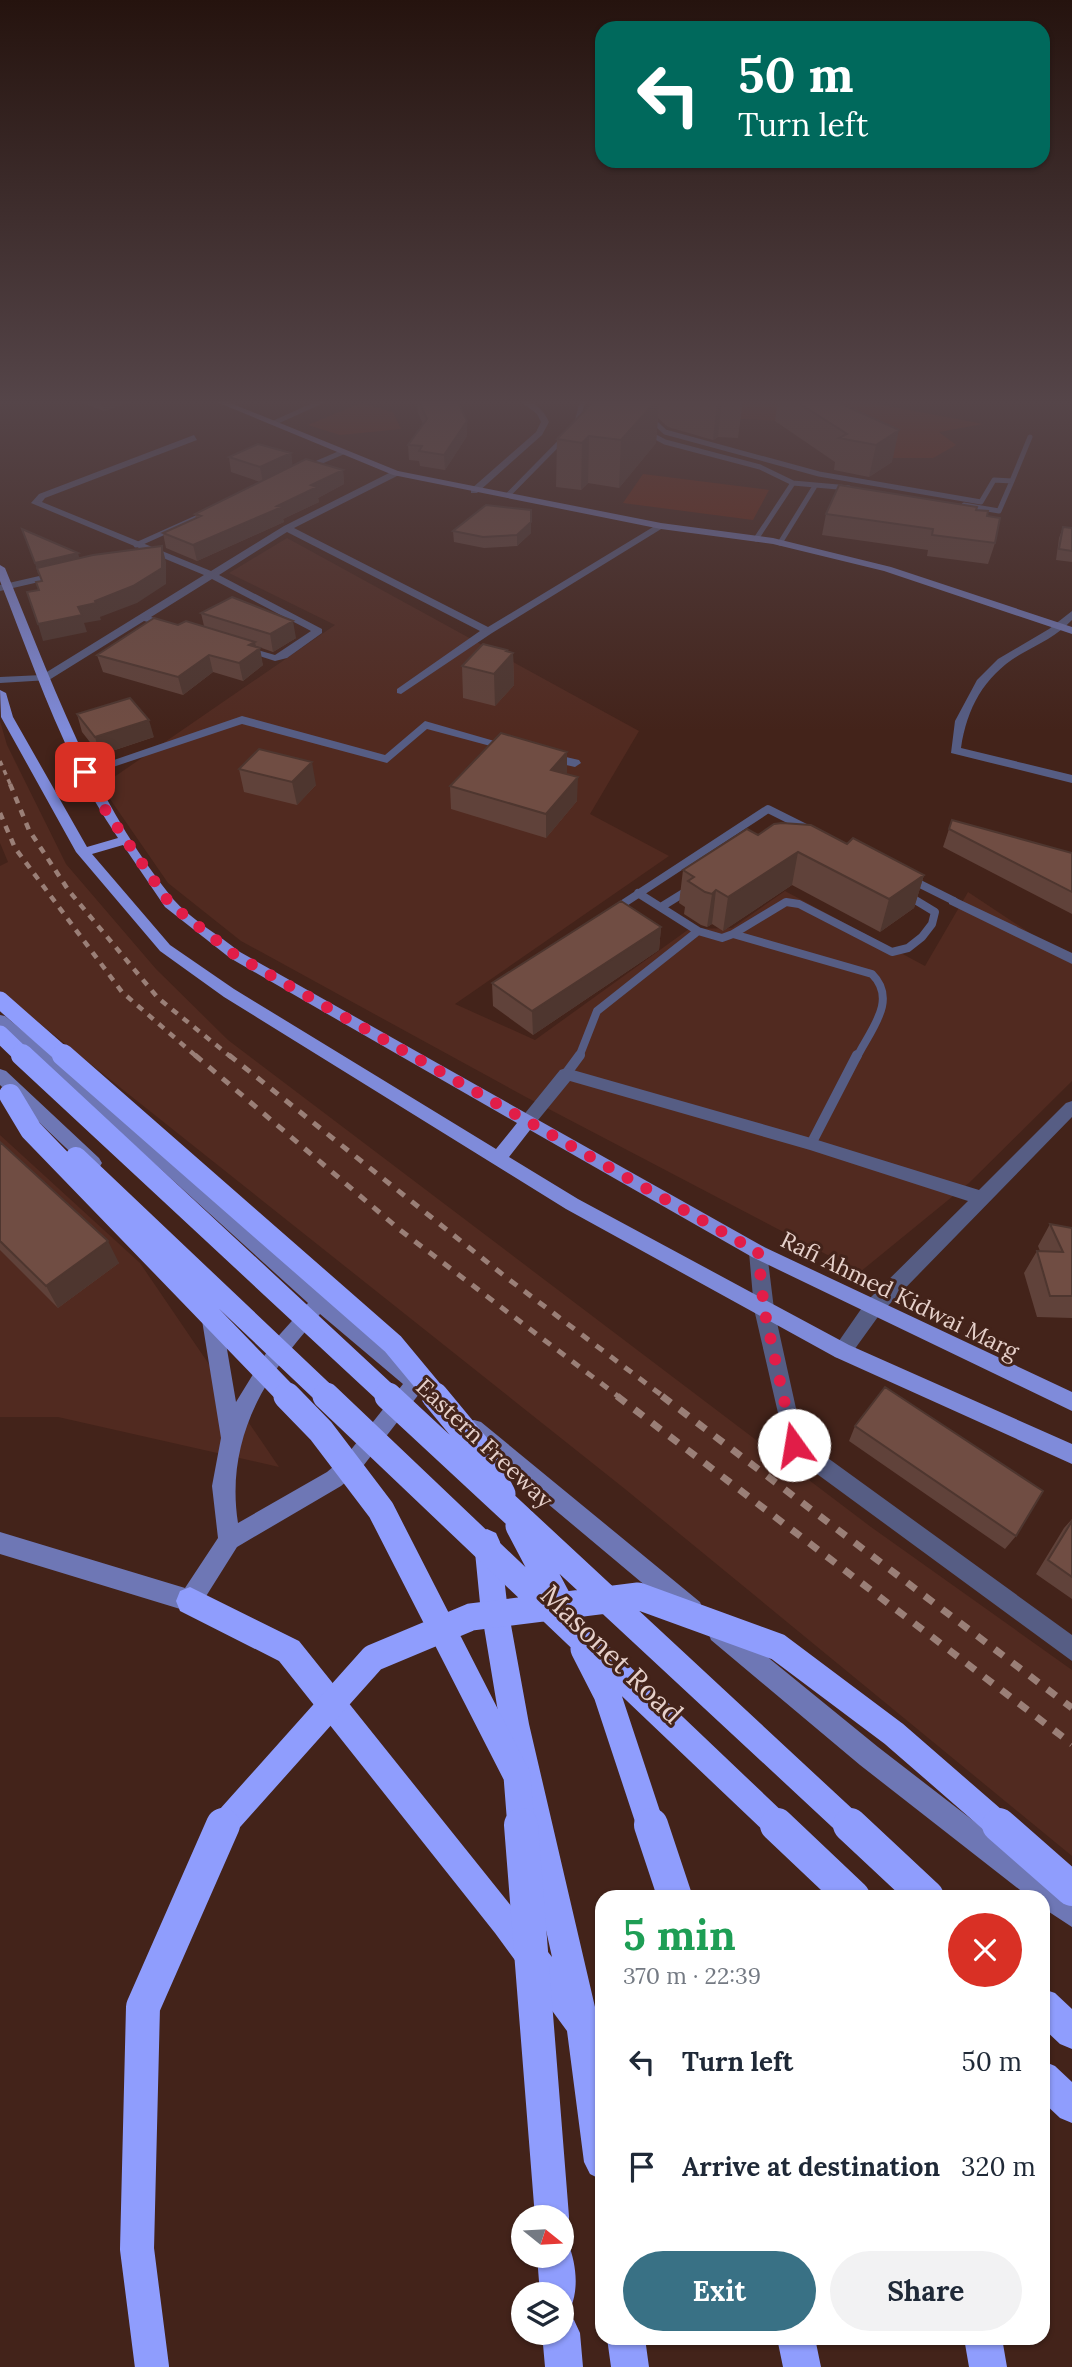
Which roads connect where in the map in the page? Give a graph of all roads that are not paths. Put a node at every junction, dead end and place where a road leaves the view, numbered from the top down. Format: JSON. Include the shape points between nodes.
{"nodes":[{"id":1,"x":54,"y":510,"type":"edge"},
{"id":2,"x":213,"y":510,"type":"edge"},
{"id":3,"x":322,"y":510,"type":"edge"},
{"id":4,"x":584,"y":510,"type":"edge"},
{"id":5,"x":775,"y":510,"type":"edge"},
{"id":6,"x":800,"y":510,"type":"edge"},
{"id":7,"x":661,"y":526,"type":"junction"},
{"id":8,"x":287,"y":528,"type":"junction"},
{"id":9,"x":756,"y":540,"type":"junction"},
{"id":10,"x":780,"y":543,"type":"junction"},
{"id":11,"x":136,"y":545,"type":"junction"},
{"id":12,"x":157,"y":553,"type":"junction"},
{"id":13,"x":144,"y":556,"type":"edge"},
{"id":14,"x":0,"y":568,"type":"edge"},
{"id":15,"x":75,"y":571,"type":"edge"},
{"id":16,"x":210,"y":575,"type":"junction"},
{"id":17,"x":4,"y":587,"type":"edge"},
{"id":18,"x":1072,"y":614,"type":"edge"},
{"id":19,"x":145,"y":618,"type":"junction"},
{"id":20,"x":1067,"y":629,"type":"edge"},
{"id":21,"x":186,"y":631,"type":"edge"},
{"id":22,"x":488,"y":631,"type":"junction"},
{"id":23,"x":233,"y":646,"type":"edge"},
{"id":24,"x":45,"y":678,"type":"junction"},
{"id":25,"x":0,"y":680,"type":"edge"},
{"id":26,"x":401,"y":691,"type":"dead end"},
{"id":27,"x":0,"y":693,"type":"edge"},
{"id":28,"x":575,"y":763,"type":"dead end"},
{"id":29,"x":85,"y":772,"type":"junction"},
{"id":30,"x":1072,"y":779,"type":"edge"},
{"id":31,"x":817,"y":833,"type":"edge"},
{"id":32,"x":126,"y":839,"type":"junction"},
{"id":33,"x":83,"y":852,"type":"junction"},
{"id":34,"x":902,"y":875,"type":"edge"},
{"id":35,"x":694,"y":886,"type":"edge"},
{"id":36,"x":638,"y":893,"type":"junction"},
{"id":37,"x":903,"y":893,"type":"edge"},
{"id":38,"x":939,"y":893,"type":"junction"},
{"id":39,"x":954,"y":901,"type":"joint"},
{"id":40,"x":925,"y":905,"type":"junction"},
{"id":41,"x":661,"y":907,"type":"junction"},
{"id":42,"x":605,"y":915,"type":"edge"},
{"id":43,"x":698,"y":932,"type":"junction"},
{"id":44,"x":733,"y":934,"type":"junction"},
{"id":45,"x":1072,"y":959,"type":"edge"},
{"id":46,"x":0,"y":1000,"type":"edge"},
{"id":47,"x":0,"y":1020,"type":"edge"},
{"id":48,"x":0,"y":1034,"type":"edge"},
{"id":49,"x":566,"y":1074,"type":"junction"},
{"id":50,"x":3,"y":1085,"type":"edge"},
{"id":51,"x":1072,"y":1107,"type":"edge"},
{"id":52,"x":528,"y":1121,"type":"junction"},
{"id":53,"x":811,"y":1144,"type":"junction"},
{"id":54,"x":499,"y":1158,"type":"junction"},
{"id":55,"x":982,"y":1198,"type":"junction"},
{"id":56,"x":758,"y":1252,"type":"junction"},
{"id":57,"x":204,"y":1268,"type":"junction"},
{"id":58,"x":320,"y":1302,"type":"junction"},
{"id":59,"x":873,"y":1308,"type":"junction"},
{"id":60,"x":764,"y":1309,"type":"junction"},
{"id":61,"x":283,"y":1342,"type":"junction"},
{"id":62,"x":842,"y":1351,"type":"junction"},
{"id":63,"x":416,"y":1382,"type":"junction"},
{"id":64,"x":1072,"y":1402,"type":"edge"},
{"id":65,"x":378,"y":1432,"type":"junction"},
{"id":66,"x":232,"y":1441,"type":"junction"},
{"id":67,"x":1072,"y":1454,"type":"edge"},
{"id":68,"x":486,"y":1534,"type":"junction"},
{"id":69,"x":229,"y":1540,"type":"junction"},
{"id":70,"x":0,"y":1543,"type":"edge"},
{"id":71,"x":190,"y":1601,"type":"junction"},
{"id":72,"x":1072,"y":1649,"type":"edge"},
{"id":73,"x":1072,"y":1889,"type":"edge"},
{"id":74,"x":673,"y":1890,"type":"edge"},
{"id":75,"x":846,"y":1890,"type":"edge"},
{"id":76,"x":861,"y":1890,"type":"edge"},
{"id":77,"x":919,"y":1890,"type":"edge"},
{"id":78,"x":1041,"y":1890,"type":"edge"},
{"id":79,"x":1050,"y":1897,"type":"edge"},
{"id":80,"x":1072,"y":1914,"type":"edge"},
{"id":81,"x":1050,"y":2012,"type":"edge"},
{"id":82,"x":584,"y":2028,"type":"junction"},
{"id":83,"x":1072,"y":2032,"type":"edge"},
{"id":84,"x":1050,"y":2071,"type":"edge"},
{"id":85,"x":1050,"y":2085,"type":"edge"},
{"id":86,"x":1072,"y":2091,"type":"edge"},
{"id":87,"x":1072,"y":2106,"type":"edge"},
{"id":88,"x":595,"y":2110,"type":"edge"},
{"id":89,"x":551,"y":2205,"type":"edge"},
{"id":90,"x":562,"y":2345,"type":"edge"},
{"id":91,"x":627,"y":2345,"type":"edge"},
{"id":92,"x":797,"y":2345,"type":"edge"},
{"id":93,"x":984,"y":2345,"type":"edge"},
{"id":94,"x":152,"y":2367,"type":"edge"},
{"id":95,"x":564,"y":2367,"type":"edge"},
{"id":96,"x":630,"y":2367,"type":"edge"},
{"id":97,"x":802,"y":2367,"type":"edge"},
{"id":98,"x":988,"y":2367,"type":"edge"}],
"edges":[{"from":1,"to":11,"type":"street"},
{"from":2,"to":11,"type":"lane"},
{"from":3,"to":8,"type":"street"},
{"from":4,"to":7,"type":"street"},
{"from":5,"to":9,"type":"lane"},
{"from":6,"to":10,"type":"lane"},
{"from":7,"to":9,"type":"street"},
{"from":7,"to":22,"type":"street"},
{"from":8,"to":16,"type":"street"},
{"from":8,"to":22,"type":"street"},
{"from":9,"to":10,"type":"street"},
{"from":10,"to":20,"type":"street","via":[[887,569]]},
{"from":11,"to":12,"type":"street"},
{"from":12,"to":13,"type":"street"},
{"from":12,"to":16,"type":"street"},
{"from":14,"to":17,"type":"main road","name":"Rafi Ahmed Kidwai Marg"},
{"from":15,"to":17,"type":"street"},
{"from":16,"to":19,"type":"street"},
{"from":16,"to":23,"type":"street","via":[[242,597],[318,631],[282,656]]},
{"from":17,"to":24,"type":"main road","name":"Rafi Ahmed Kidwai Marg"},
{"from":18,"to":20,"type":"street"},
{"from":19,"to":21,"type":"street"},
{"from":19,"to":24,"type":"street"},
{"from":20,"to":30,"type":"street","via":[[1011,655],[976,685],[958,726],[955,750]]},
{"from":22,"to":26,"type":"street"},
{"from":24,"to":25,"type":"street"},
{"from":24,"to":29,"type":"main road","name":"Rafi Ahmed Kidwai Marg"},
{"from":27,"to":33,"type":"main road","via":[[7,717]]},
{"from":28,"to":29,"type":"street","via":[[425,725],[387,759],[242,720]]},
{"from":29,"to":32,"type":"main road","name":"Rafi Ahmed Kidwai Marg"},
{"from":31,"to":36,"type":"lane","via":[[768,809]]},
{"from":32,"to":33,"type":"main road"},
{"from":32,"to":52,"type":"main road","name":"Rafi Ahmed Kidwai Marg","via":[[170,904],[235,955]]},
{"from":33,"to":54,"type":"main road","via":[[165,948],[307,1042]]},
{"from":34,"to":38,"type":"lane"},
{"from":35,"to":41,"type":"lane"},
{"from":36,"to":41,"type":"lane"},
{"from":36,"to":42,"type":"lane"},
{"from":37,"to":40,"type":"lane"},
{"from":38,"to":39,"type":"lane"},
{"from":38,"to":40,"type":"lane"},
{"from":39,"to":45,"type":"street"},
{"from":40,"to":44,"type":"lane","via":[[935,912],[934,925],[895,953],[799,904],[786,902]]},
{"from":41,"to":43,"type":"lane"},
{"from":43,"to":44,"type":"lane","via":[[722,938]]},
{"from":43,"to":49,"type":"lane","via":[[597,1011],[581,1054]]},
{"from":44,"to":53,"type":"lane","via":[[872,974],[883,985],[885,1002]]},
{"from":46,"to":74,"type":"highway","bridge":true,"via":[[393,1344],[478,1448],[607,1694]]},
{"from":47,"to":58,"type":"street","via":[[58,1066]]},
{"from":48,"to":77,"type":"highway","name":"Eastern Freeway","bridge":true},
{"from":49,"to":52,"type":"street"},
{"from":49,"to":53,"type":"street"},
{"from":50,"to":57,"type":"street","name":"Masonet Road"},
{"from":50,"to":75,"type":"highway","bridge":true},
{"from":50,"to":89,"type":"highway","bridge":true,"via":[[31,1130],[321,1431],[381,1510],[517,1776]]},
{"from":51,"to":55,"type":"street"},
{"from":52,"to":54,"type":"main road"},
{"from":52,"to":56,"type":"main road","name":"Rafi Ahmed Kidwai Marg"},
{"from":53,"to":55,"type":"street"},
{"from":54,"to":60,"type":"main road","via":[[572,1204]]},
{"from":55,"to":59,"type":"street"},
{"from":56,"to":59,"type":"main road","name":"Rafi Ahmed Kidwai Marg"},
{"from":56,"to":60,"type":"street"},
{"from":57,"to":61,"type":"street","name":"Masonet Road"},
{"from":57,"to":66,"type":"street"},
{"from":58,"to":61,"type":"street"},
{"from":58,"to":63,"type":"street"},
{"from":59,"to":62,"type":"street"},
{"from":59,"to":64,"type":"main road","name":"Rafi Ahmed Kidwai Marg"},
{"from":60,"to":62,"type":"main road"},
{"from":60,"to":72,"type":"street","via":[[794,1445]]},
{"from":61,"to":65,"type":"street","name":"Masonet Road"},
{"from":61,"to":66,"type":"street","via":[[251,1391]]},
{"from":62,"to":67,"type":"main road"},
{"from":63,"to":65,"type":"street"},
{"from":63,"to":78,"type":"street","via":[[869,1756]]},
{"from":65,"to":68,"type":"street","name":"Masonet Road"},
{"from":65,"to":69,"type":"street","via":[[334,1479]]},
{"from":66,"to":69,"type":"street","via":[[223,1485]]},
{"from":68,"to":76,"type":"street","name":"Masonet Road"},
{"from":68,"to":82,"type":"highway","via":[[494,1619],[508,1696]]},
{"from":69,"to":71,"type":"street"},
{"from":70,"to":71,"type":"street"},
{"from":71,"to":82,"type":"highway","via":[[289,1651],[506,1922]]},
{"from":73,"to":94,"type":"highway","bridge":true,"via":[[894,1734],[778,1647],[638,1596],[471,1616],[373,1658],[223,1825],[143,2007],[137,2249]]},
{"from":79,"to":80,"type":"street"},
{"from":81,"to":83,"type":"highway"},
{"from":82,"to":88,"type":"highway"},
{"from":84,"to":86,"type":"street"},
{"from":85,"to":87,"type":"highway"},
{"from":90,"to":95,"type":"highway"},
{"from":91,"to":96,"type":"highway"},
{"from":92,"to":97,"type":"highway"},
{"from":93,"to":98,"type":"highway"}]}
